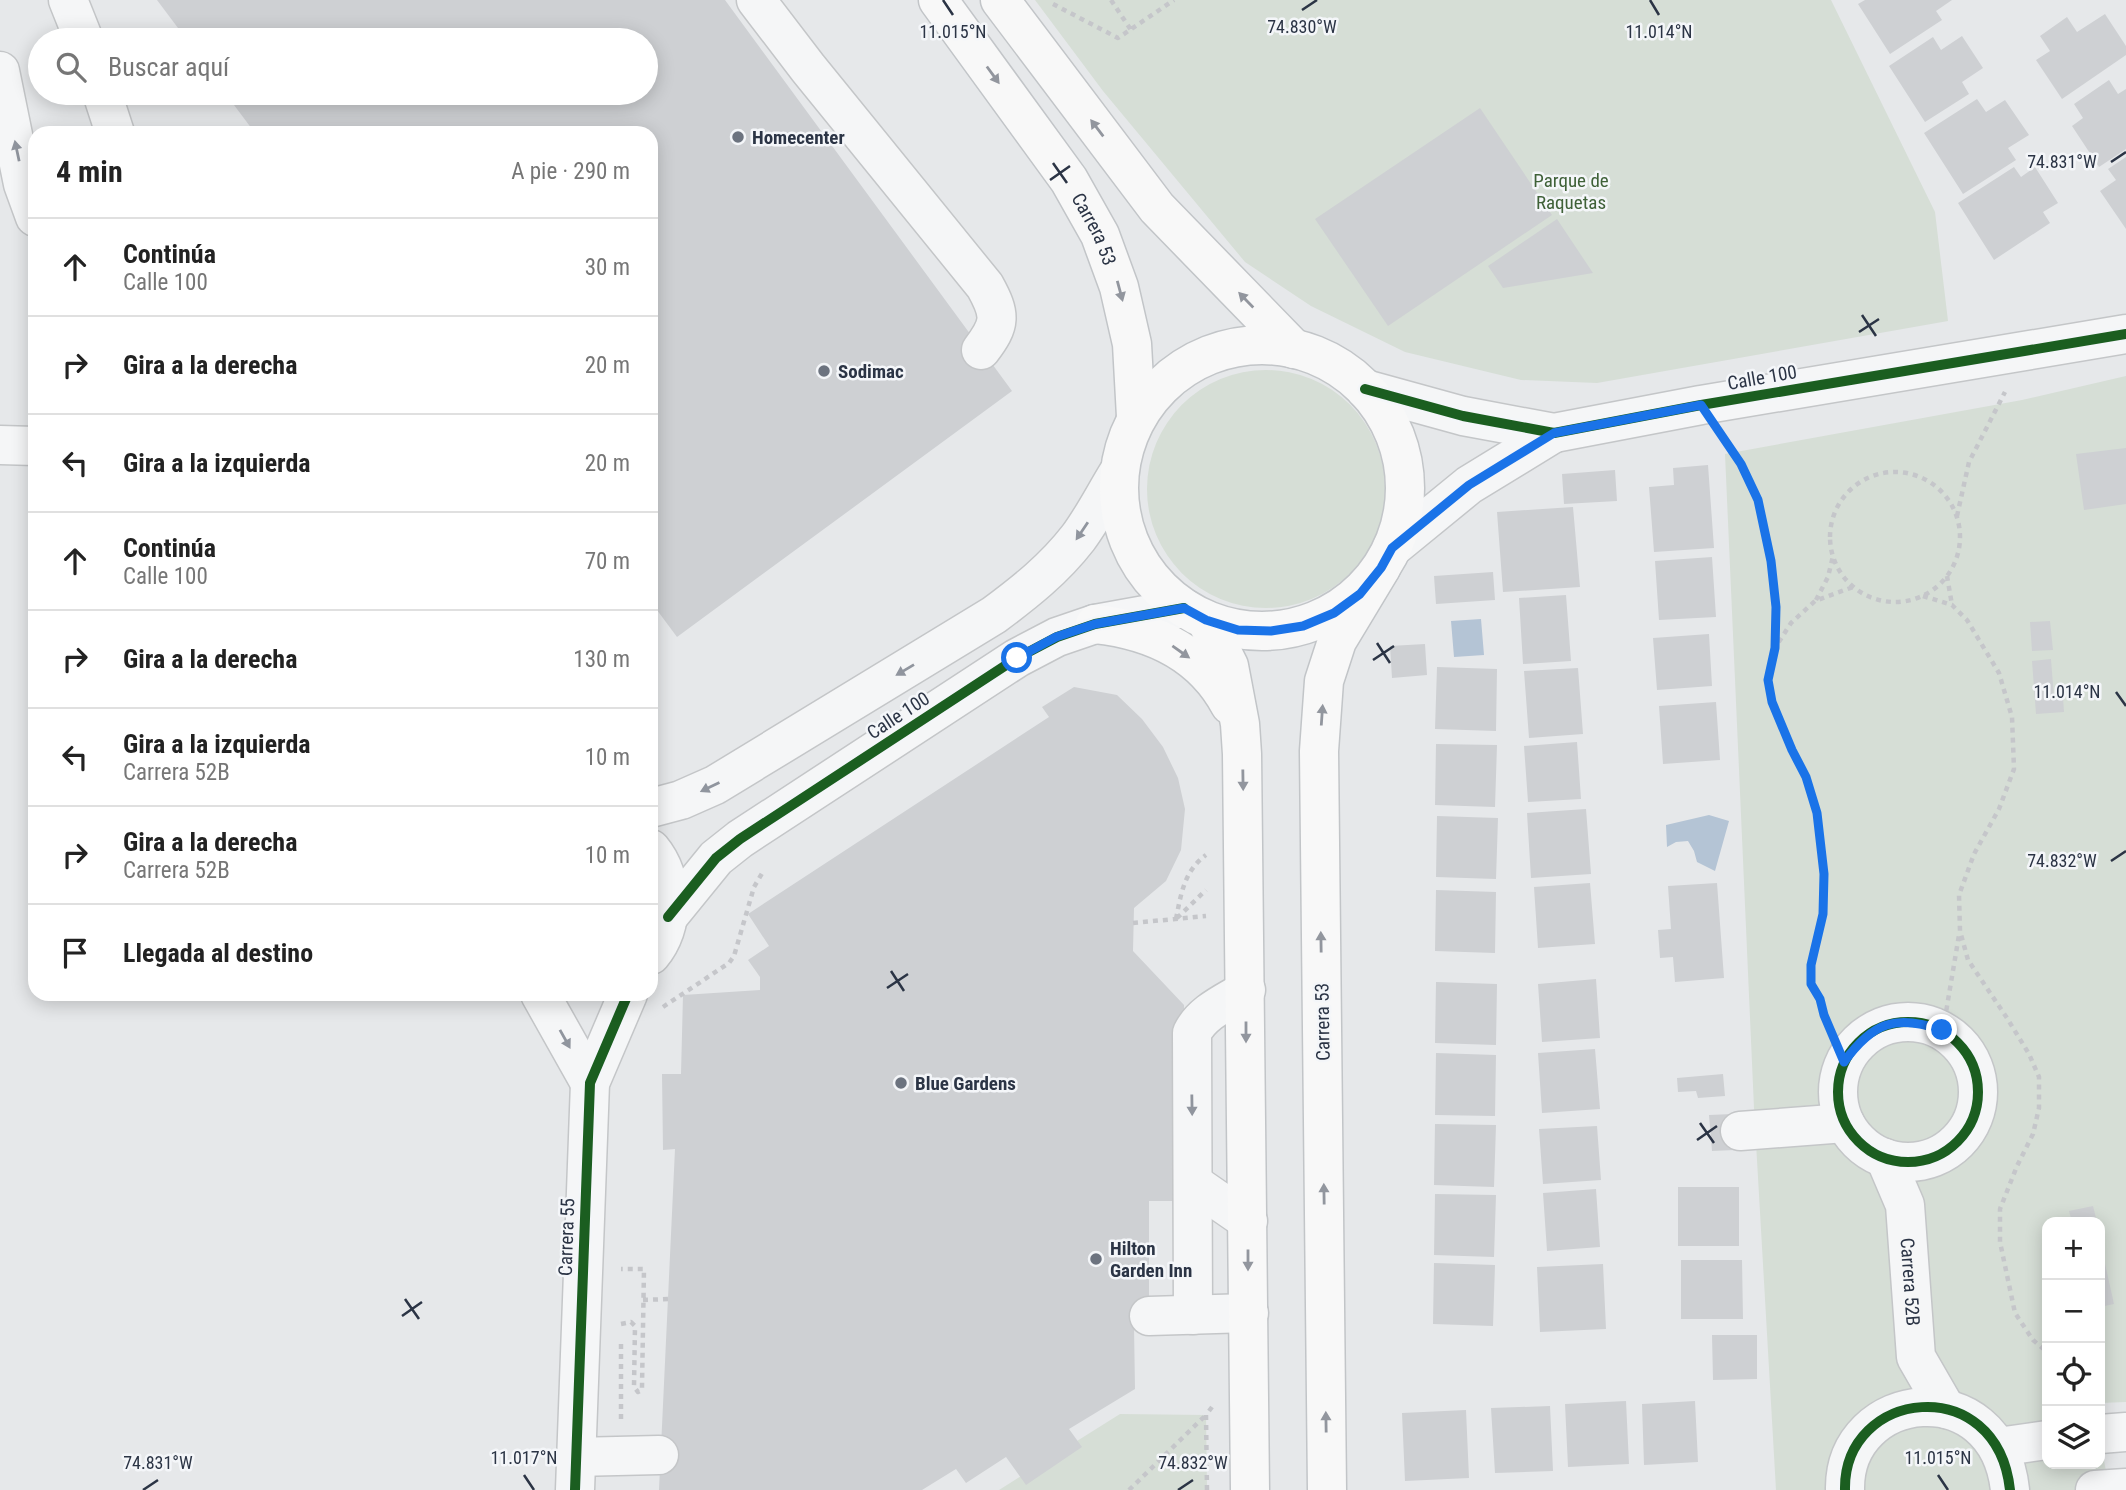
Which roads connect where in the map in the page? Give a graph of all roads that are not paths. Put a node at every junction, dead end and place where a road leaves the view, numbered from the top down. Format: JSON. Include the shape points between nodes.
{"nodes":[{"id":1,"x":68,"y":0,"type":"edge"},
{"id":2,"x":756,"y":0,"type":"edge"},
{"id":3,"x":789,"y":0,"type":"edge"},
{"id":4,"x":938,"y":0,"type":"edge"},
{"id":5,"x":1000,"y":0,"type":"edge"},
{"id":6,"x":79,"y":28,"type":"edge"},
{"id":7,"x":808,"y":68,"type":"junction"},
{"id":8,"x":0,"y":71,"type":"edge"},
{"id":9,"x":106,"y":105,"type":"edge"},
{"id":10,"x":113,"y":126,"type":"edge"},
{"id":11,"x":28,"y":198,"type":"edge"},
{"id":12,"x":2126,"y":334,"type":"edge"},
{"id":13,"x":1294,"y":349,"type":"junction"},
{"id":14,"x":981,"y":350,"type":"dead end"},
{"id":15,"x":1365,"y":389,"type":"junction"},
{"id":16,"x":1136,"y":417,"type":"junction"},
{"id":17,"x":1554,"y":433,"type":"junction"},
{"id":18,"x":0,"y":445,"type":"edge"},
{"id":19,"x":28,"y":446,"type":"edge"},
{"id":20,"x":1118,"y":473,"type":"junction"},
{"id":21,"x":1387,"y":558,"type":"junction"},
{"id":22,"x":1195,"y":614,"type":"junction"},
{"id":23,"x":1095,"y":624,"type":"junction"},
{"id":24,"x":1240,"y":724,"type":"junction"},
{"id":25,"x":658,"y":806,"type":"edge"},
{"id":26,"x":658,"y":857,"type":"edge"},
{"id":27,"x":668,"y":917,"type":"junction"},
{"id":28,"x":658,"y":946,"type":"edge"},
{"id":29,"x":1246,"y":990,"type":"junction"},
{"id":30,"x":544,"y":1001,"type":"edge"},
{"id":31,"x":641,"y":1004,"type":"edge"},
{"id":32,"x":590,"y":1083,"type":"junction"},
{"id":33,"x":1844,"y":1123,"type":"junction"},
{"id":34,"x":1740,"y":1131,"type":"dead end"},
{"id":35,"x":1885,"y":1158,"type":"junction"},
{"id":36,"x":1931,"y":1159,"type":"junction"},
{"id":37,"x":1193,"y":1183,"type":"junction"},
{"id":38,"x":1905,"y":1205,"type":"junction"},
{"id":39,"x":1248,"y":1221,"type":"junction"},
{"id":40,"x":1249,"y":1313,"type":"junction"},
{"id":41,"x":1193,"y":1315,"type":"junction"},
{"id":42,"x":1149,"y":1316,"type":"dead end"},
{"id":43,"x":1916,"y":1357,"type":"junction"},
{"id":44,"x":1946,"y":1409,"type":"junction"},
{"id":45,"x":1888,"y":1417,"type":"junction"},
{"id":46,"x":2126,"y":1432,"type":"edge"},
{"id":47,"x":2105,"y":1434,"type":"edge"},
{"id":48,"x":2042,"y":1441,"type":"edge"},
{"id":49,"x":1998,"y":1447,"type":"junction"},
{"id":50,"x":659,"y":1455,"type":"dead end"},
{"id":51,"x":575,"y":1473,"type":"edge"},
{"id":52,"x":2126,"y":1488,"type":"edge"},
{"id":53,"x":1250,"y":1490,"type":"edge"},
{"id":54,"x":1327,"y":1490,"type":"edge"},
{"id":55,"x":1845,"y":1490,"type":"edge"},
{"id":56,"x":2010,"y":1490,"type":"edge"},
{"id":57,"x":2095,"y":1490,"type":"edge"}],
"edges":[{"from":1,"to":6,"type":"street"},
{"from":2,"to":7,"type":"street"},
{"from":3,"to":7,"type":"street","via":[[805,32]]},
{"from":4,"to":16,"type":"main road","name":"Carrera 53","one_way":true,"via":[[1069,180],[1100,235],[1119,287],[1132,344]]},
{"from":13,"to":5,"type":"main road","one_way":true,"via":[[1157,208]]},
{"from":7,"to":14,"type":"street","via":[[985,286],[997,318],[995,332]]},
{"from":11,"to":8,"type":"street","one_way":true},
{"from":9,"to":10,"type":"street"},
{"from":12,"to":17,"type":"street","name":"Calle 100"},
{"from":13,"to":15,"type":"main road","via":[[1332,364]]},
{"from":13,"to":16,"type":"main road","via":[[1257,345],[1221,350],[1168,380]]},
{"from":15,"to":17,"type":"street","name":"Calle 100","via":[[1462,416]]},
{"from":15,"to":21,"type":"main road","via":[[1386,416],[1399,448],[1405,482],[1403,516]]},
{"from":16,"to":20,"type":"main road"},
{"from":17,"to":21,"type":"street","name":"Calle 100","via":[[1469,485]]},
{"from":18,"to":19,"type":"street"},
{"from":20,"to":22,"type":"main road","via":[[1127,535],[1141,564],[1160,588]]},
{"from":20,"to":25,"type":"street","name":"Calle 100","one_way":true,"via":[[1080,536],[1031,588],[715,785]]},
{"from":21,"to":22,"type":"main road","via":[[1360,594],[1334,613],[1303,626],[1238,630]]},
{"from":54,"to":21,"type":"main road","name":"Carrera 53","one_way":true,"via":[[1319,751],[1325,681],[1337,641]]},
{"from":22,"to":23,"type":"street","name":"Calle 100"},
{"from":22,"to":24,"type":"main road","via":[[1229,666]]},
{"from":23,"to":24,"type":"main road","one_way":true,"via":[[1152,635],[1180,650],[1205,670]]},
{"from":23,"to":27,"type":"street","name":"Calle 100","via":[[1056,637],[1017,658],[740,839],[716,858]]},
{"from":24,"to":29,"type":"main road","one_way":true},
{"from":26,"to":27,"type":"street","via":[[668,886]]},
{"from":27,"to":28,"type":"street"},
{"from":29,"to":37,"type":"street","one_way":true,"via":[[1206,1015],[1192,1033]]},
{"from":29,"to":39,"type":"main road","one_way":true},
{"from":30,"to":32,"type":"street","one_way":true},
{"from":31,"to":32,"type":"street","name":"Carrera 55"},
{"from":32,"to":51,"type":"street","name":"Carrera 55"},
{"from":33,"to":34,"type":"street"},
{"from":33,"to":35,"type":"street","via":[[1868,1150]]},
{"from":33,"to":36,"type":"street","via":[[1839,1082],[1844,1062],[1857,1043],[1876,1029],[1898,1022],[1942,1030],[1961,1045],[1973,1064],[1979,1087],[1967,1131],[1951,1148]]},
{"from":35,"to":36,"type":"street"},
{"from":35,"to":38,"type":"street","name":"Carrera 52B"},
{"from":36,"to":38,"type":"street"},
{"from":37,"to":39,"type":"street"},
{"from":37,"to":41,"type":"street"},
{"from":38,"to":43,"type":"street","name":"Carrera 52B"},
{"from":39,"to":40,"type":"main road","one_way":true},
{"from":40,"to":41,"type":"street"},
{"from":40,"to":53,"type":"main road"},
{"from":41,"to":42,"type":"street"},
{"from":43,"to":44,"type":"street","name":"Carrera 52B"},
{"from":43,"to":45,"type":"street","name":"Carrera 52B"},
{"from":44,"to":45,"type":"street","via":[[1906,1409]]},
{"from":44,"to":49,"type":"street","via":[[1976,1423]]},
{"from":45,"to":55,"type":"street","via":[[1867,1432],[1852,1453]]},
{"from":46,"to":47,"type":"street"},
{"from":48,"to":49,"type":"street"},
{"from":49,"to":56,"type":"street"},
{"from":50,"to":51,"type":"street"},
{"from":52,"to":57,"type":"street"}]}
